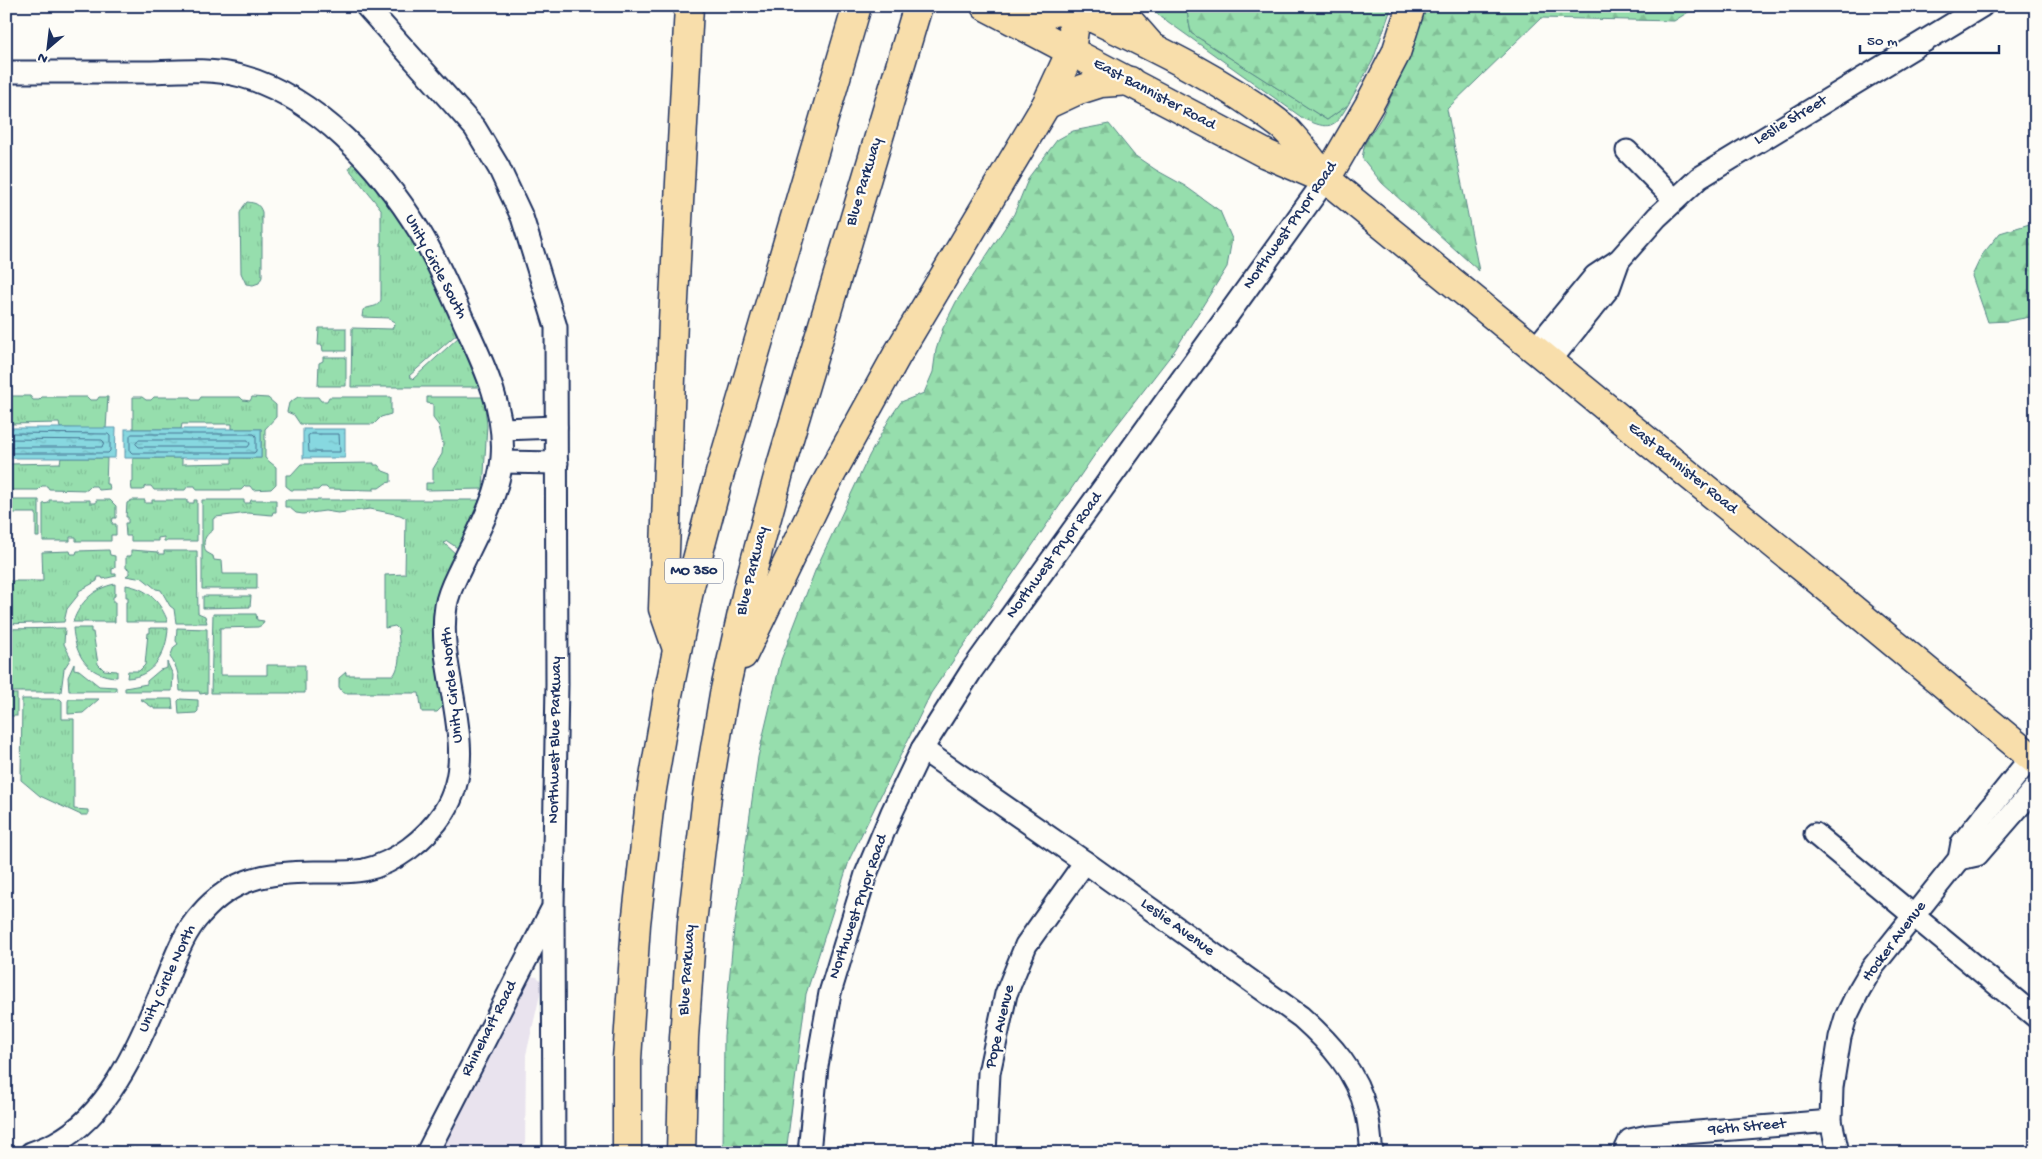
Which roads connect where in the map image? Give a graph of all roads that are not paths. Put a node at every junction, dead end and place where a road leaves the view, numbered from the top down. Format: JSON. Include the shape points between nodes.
{"nodes":[{"id":1,"x":366,"y":6,"type":"edge"},
{"id":2,"x":689,"y":6,"type":"edge"},
{"id":3,"x":857,"y":6,"type":"edge"},
{"id":4,"x":918,"y":6,"type":"edge"},
{"id":5,"x":985,"y":6,"type":"edge"},
{"id":6,"x":1007,"y":6,"type":"edge"},
{"id":7,"x":1068,"y":6,"type":"edge"},
{"id":8,"x":1116,"y":6,"type":"edge"},
{"id":9,"x":1411,"y":6,"type":"edge"},
{"id":10,"x":1982,"y":6,"type":"edge"},
{"id":11,"x":1151,"y":46,"type":"junction"},
{"id":12,"x":1071,"y":51,"type":"junction"},
{"id":13,"x":6,"y":72,"type":"edge"},
{"id":14,"x":1130,"y":81,"type":"junction"},
{"id":15,"x":1046,"y":105,"type":"junction"},
{"id":16,"x":1628,"y":151,"type":"dead end"},
{"id":17,"x":1326,"y":179,"type":"junction"},
{"id":18,"x":1675,"y":200,"type":"junction"},
{"id":19,"x":1543,"y":355,"type":"junction"},
{"id":20,"x":556,"y":427,"type":"junction"},
{"id":21,"x":503,"y":430,"type":"junction"},
{"id":22,"x":502,"y":462,"type":"junction"},
{"id":23,"x":557,"y":464,"type":"junction"},
{"id":24,"x":492,"y":497,"type":"joint"},
{"id":25,"x":677,"y":650,"type":"junction"},
{"id":26,"x":724,"y":694,"type":"junction"},
{"id":27,"x":922,"y":749,"type":"junction"},
{"id":28,"x":2034,"y":756,"type":"edge"},
{"id":29,"x":2036,"y":787,"type":"edge"},
{"id":30,"x":1815,"y":834,"type":"dead end"},
{"id":31,"x":1959,"y":859,"type":"junction"},
{"id":32,"x":1085,"y":862,"type":"junction"},
{"id":33,"x":553,"y":906,"type":"junction"},
{"id":34,"x":1913,"y":917,"type":"junction"},
{"id":35,"x":2036,"y":1017,"type":"edge"},
{"id":36,"x":1831,"y":1121,"type":"junction"},
{"id":37,"x":1627,"y":1147,"type":"edge"},
{"id":38,"x":31,"y":1153,"type":"edge"},
{"id":39,"x":426,"y":1153,"type":"edge"},
{"id":40,"x":554,"y":1153,"type":"edge"},
{"id":41,"x":627,"y":1153,"type":"edge"},
{"id":42,"x":681,"y":1153,"type":"edge"},
{"id":43,"x":809,"y":1153,"type":"edge"},
{"id":44,"x":985,"y":1153,"type":"edge"},
{"id":45,"x":1372,"y":1153,"type":"edge"},
{"id":46,"x":1838,"y":1153,"type":"edge"}],
"edges":[{"from":1,"to":20,"type":"street","name":"Northwest Blue Parkway","via":[[475,128],[522,217],[556,327]]},
{"from":2,"to":25,"type":"main road","via":[[672,320],[663,609]]},
{"from":3,"to":25,"type":"main road","number":"MO 350","via":[[720,473]]},
{"from":4,"to":26,"type":"main road","name":"Blue Parkway","via":[[782,462],[746,591]]},
{"from":5,"to":12,"type":"main road","name":"East Bannister Road"},
{"from":6,"to":7,"type":"main road","via":[[1040,12],[1062,10]]},
{"from":7,"to":11,"type":"main road","name":"East Bannister Road"},
{"from":7,"to":12,"type":"main road","via":[[1074,30]]},
{"from":8,"to":11,"type":"main road"},
{"from":9,"to":17,"type":"main road","name":"Northwest Pryor Road","via":[[1396,53],[1370,105]]},
{"from":10,"to":18,"type":"street","name":"Leslie Street","via":[[1719,165]]},
{"from":11,"to":17,"type":"main road","name":"East Bannister Road","via":[[1220,84],[1284,127]]},
{"from":12,"to":14,"type":"main road","name":"East Bannister Road"},
{"from":12,"to":15,"type":"main road"},
{"from":13,"to":21,"type":"street","name":"Unity Circle South","via":[[215,71],[257,81],[302,105],[349,141],[388,185],[421,234],[488,374]]},
{"from":14,"to":15,"type":"main road","via":[[1101,83]]},
{"from":14,"to":17,"type":"main road","name":"East Bannister Road","via":[[1266,154]]},
{"from":15,"to":26,"type":"main road","via":[[897,354],[824,487]]},
{"from":16,"to":18,"type":"street"},
{"from":17,"to":19,"type":"main road","name":"East Bannister Road"},
{"from":17,"to":27,"type":"street","name":"Northwest Pryor Road","via":[[972,670]]},
{"from":18,"to":19,"type":"street","name":"Leslie Street","via":[[1619,260],[1609,288]]},
{"from":19,"to":28,"type":"main road","name":"East Bannister Road"},
{"from":20,"to":21,"type":"street"},
{"from":20,"to":23,"type":"street","name":"Northwest Blue Parkway"},
{"from":21,"to":22,"type":"street","name":"Unity Circle South"},
{"from":22,"to":23,"type":"street"},
{"from":22,"to":24,"type":"street","name":"Unity Circle South"},
{"from":23,"to":33,"type":"street","name":"Northwest Blue Parkway"},
{"from":24,"to":38,"type":"street","name":"Unity Circle North","via":[[445,608],[445,642],[460,748],[455,788],[443,813],[409,849],[384,863],[364,870],[286,872],[236,885],[221,893],[197,917],[180,947],[121,1076],[88,1119],[57,1142]]},
{"from":25,"to":41,"type":"main road","number":"MO 350","via":[[650,801],[636,924],[627,1058]]},
{"from":26,"to":42,"type":"main road","name":"Blue Parkway","via":[[707,796],[692,922]]},
{"from":27,"to":32,"type":"street","name":"Leslie Avenue"},
{"from":27,"to":43,"type":"street","name":"Northwest Pryor Road","via":[[866,874],[830,993],[817,1066]]},
{"from":28,"to":31,"type":"street","name":"Hocker Avenue","via":[[1962,843]]},
{"from":29,"to":31,"type":"street","name":"Hocker Avenue","via":[[1977,855]]},
{"from":30,"to":34,"type":"street"},
{"from":31,"to":34,"type":"street","name":"Hocker Avenue"},
{"from":32,"to":44,"type":"street","name":"Pope Avenue","via":[[1026,945],[1006,994],[989,1073]]},
{"from":32,"to":45,"type":"street","name":"Leslie Avenue","via":[[1301,1017],[1328,1041],[1358,1087],[1366,1111]]},
{"from":33,"to":39,"type":"street","name":"Rhinehart Road"},
{"from":33,"to":40,"type":"street","name":"Northwest Blue Parkway"},
{"from":34,"to":35,"type":"street"},
{"from":34,"to":36,"type":"street","name":"Hocker Avenue","via":[[1872,968],[1846,1017],[1832,1087]]},
{"from":36,"to":37,"type":"street","name":"96th Street","via":[[1648,1136]]},
{"from":36,"to":46,"type":"street"}]}
